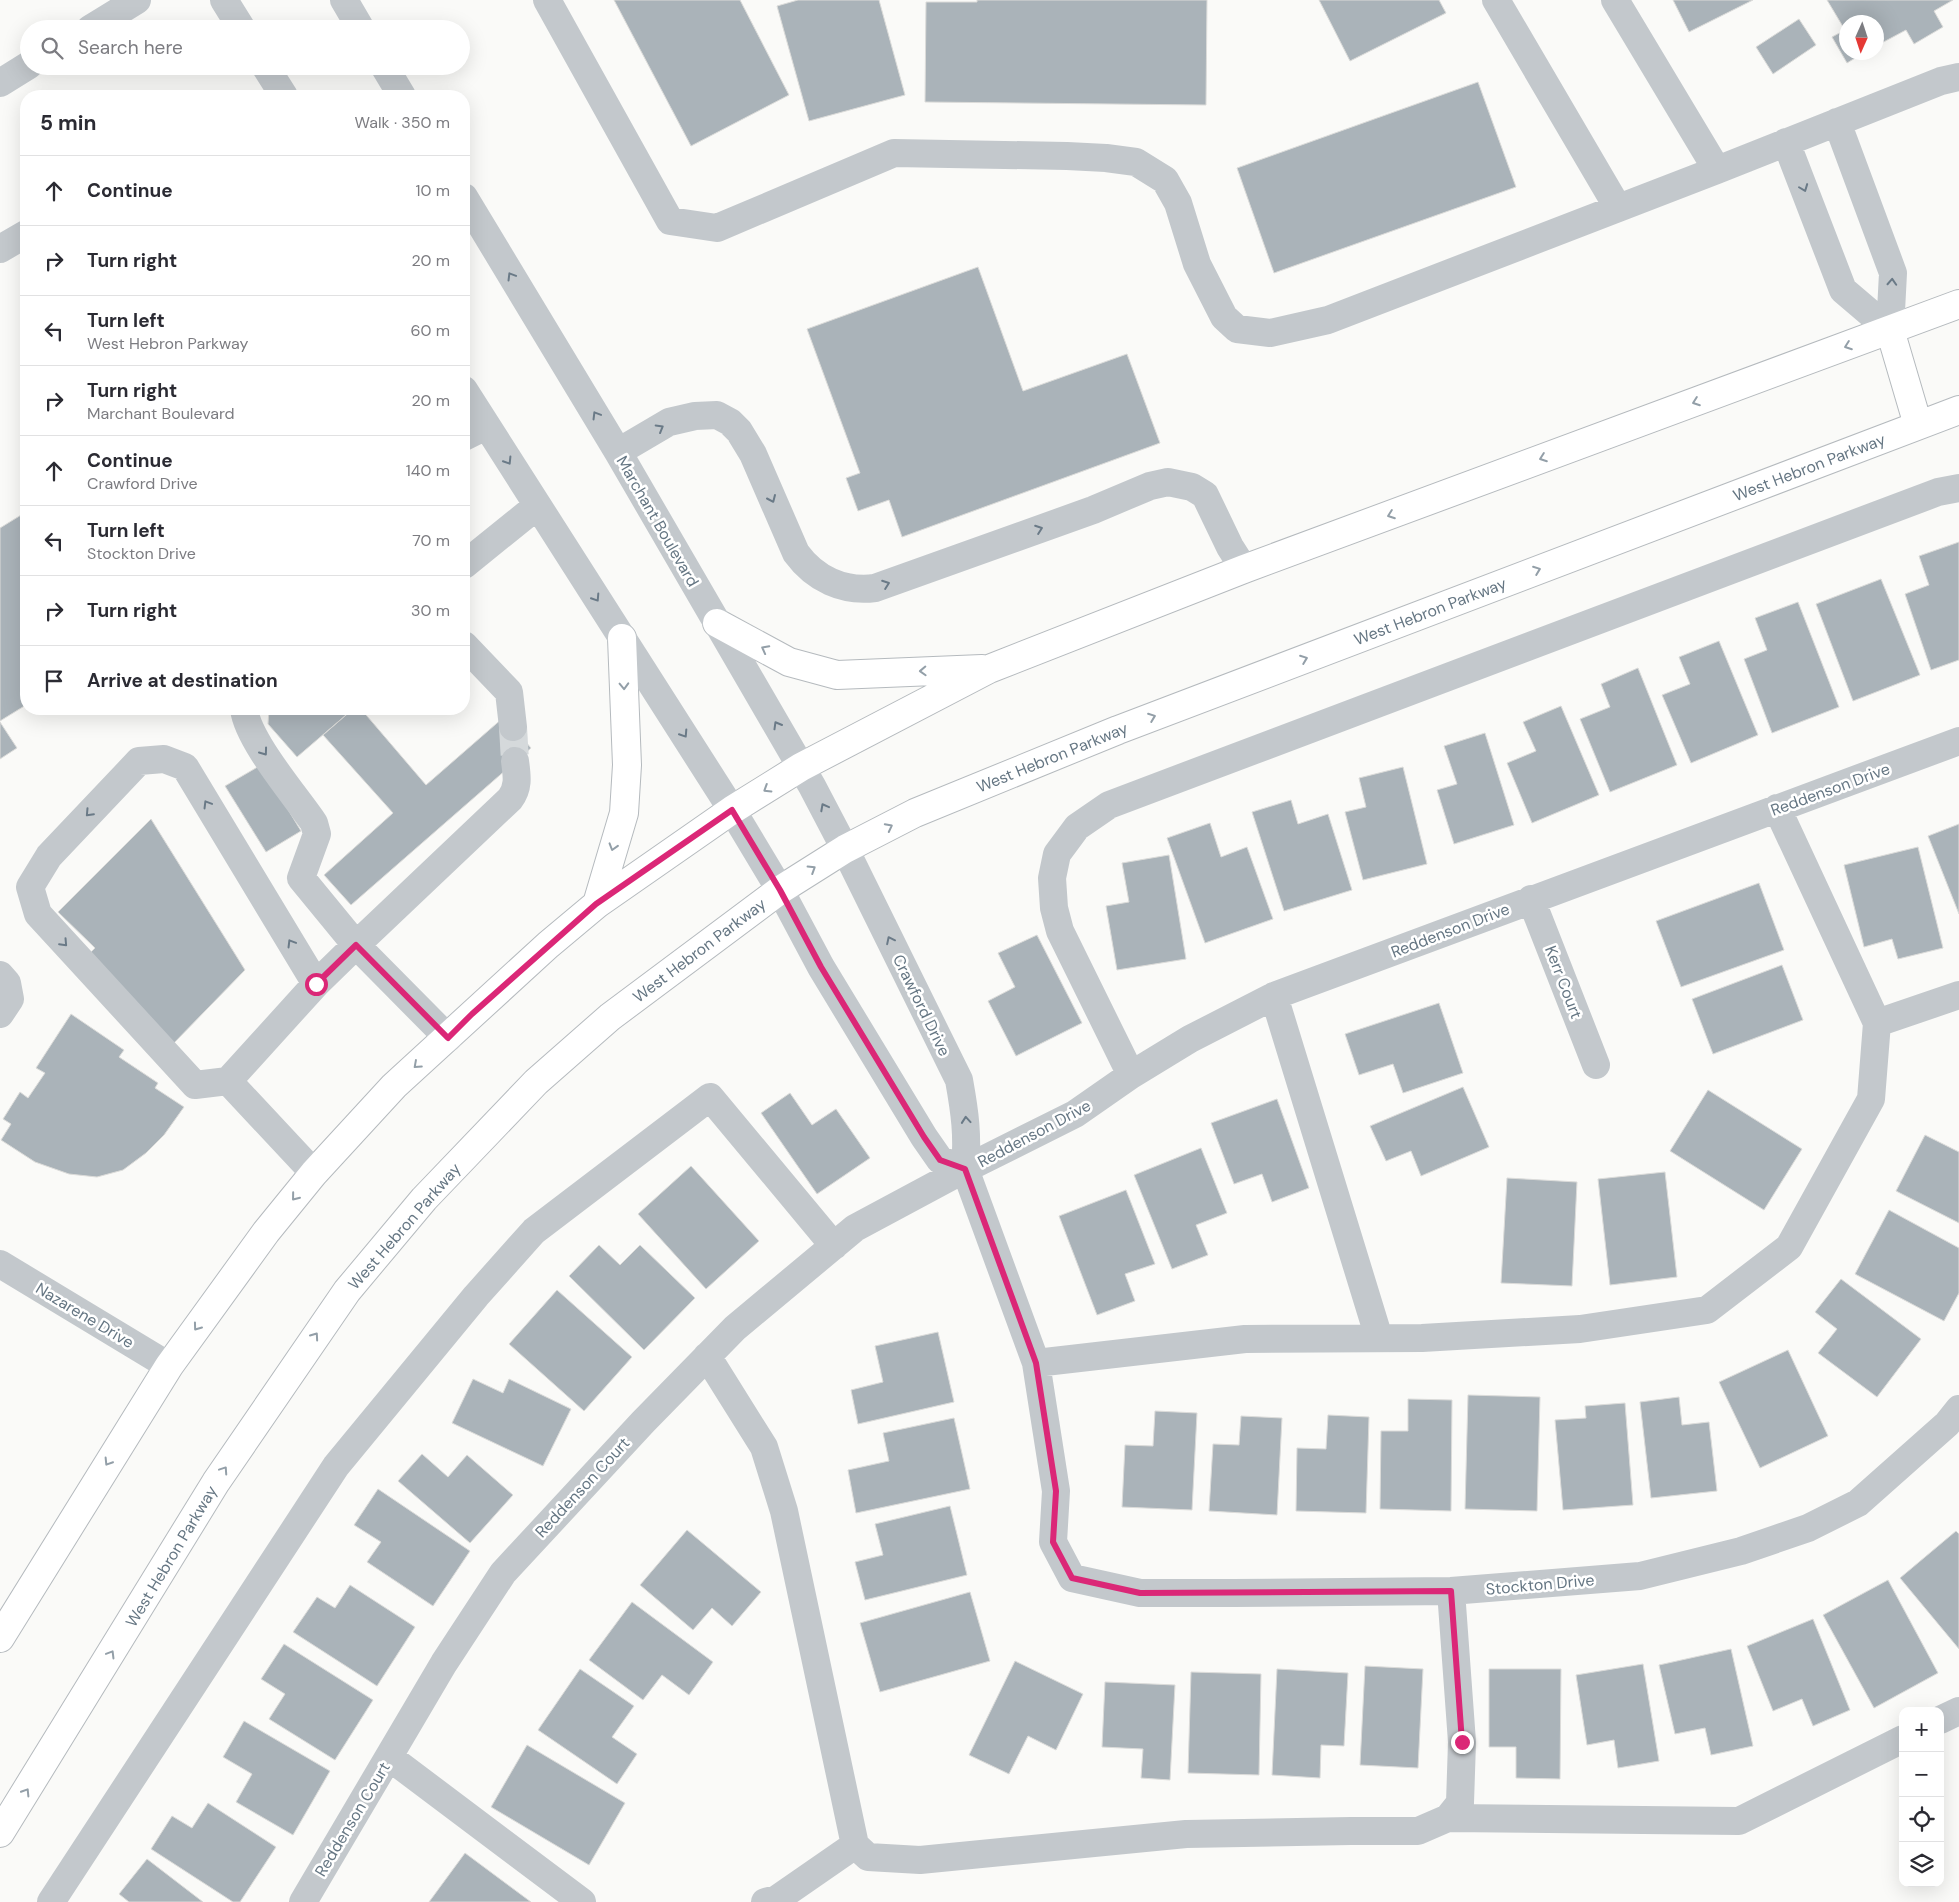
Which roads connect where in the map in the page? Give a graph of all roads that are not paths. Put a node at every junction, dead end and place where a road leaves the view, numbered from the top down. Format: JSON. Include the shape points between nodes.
{"nodes":[{"id":1,"x":137,"y":0,"type":"edge"},
{"id":2,"x":224,"y":0,"type":"edge"},
{"id":3,"x":344,"y":0,"type":"edge"},
{"id":4,"x":547,"y":0,"type":"edge"},
{"id":5,"x":1496,"y":0,"type":"edge"},
{"id":6,"x":1614,"y":0,"type":"edge"},
{"id":7,"x":105,"y":20,"type":"edge"},
{"id":8,"x":236,"y":20,"type":"edge"},
{"id":9,"x":356,"y":20,"type":"edge"},
{"id":10,"x":20,"y":71,"type":"edge"},
{"id":11,"x":271,"y":75,"type":"edge"},
{"id":12,"x":389,"y":75,"type":"edge"},
{"id":13,"x":1959,"y":77,"type":"edge"},
{"id":14,"x":0,"y":83,"type":"edge"},
{"id":15,"x":280,"y":90,"type":"edge"},
{"id":16,"x":398,"y":90,"type":"edge"},
{"id":17,"x":1837,"y":122,"type":"junction"},
{"id":18,"x":1786,"y":142,"type":"junction"},
{"id":19,"x":1717,"y":170,"type":"junction"},
{"id":20,"x":470,"y":207,"type":"edge"},
{"id":21,"x":1618,"y":208,"type":"junction"},
{"id":22,"x":20,"y":237,"type":"edge"},
{"id":23,"x":0,"y":249,"type":"edge"},
{"id":24,"x":1959,"y":304,"type":"edge"},
{"id":25,"x":1890,"y":330,"type":"junction"},
{"id":26,"x":1959,"y":410,"type":"edge"},
{"id":27,"x":470,"y":412,"type":"edge"},
{"id":28,"x":1918,"y":425,"type":"junction"},
{"id":29,"x":475,"y":431,"type":"edge"},
{"id":30,"x":618,"y":452,"type":"junction"},
{"id":31,"x":1959,"y":488,"type":"edge"},
{"id":32,"x":537,"y":506,"type":"junction"},
{"id":33,"x":470,"y":560,"type":"edge"},
{"id":34,"x":1244,"y":569,"type":"junction"},
{"id":35,"x":717,"y":623,"type":"junction"},
{"id":36,"x":622,"y":638,"type":"junction"},
{"id":37,"x":470,"y":651,"type":"edge"},
{"id":38,"x":989,"y":669,"type":"junction"},
{"id":39,"x":245,"y":715,"type":"edge"},
{"id":40,"x":513,"y":727,"type":"tunnel mouth"},
{"id":41,"x":1959,"y":741,"type":"edge"},
{"id":42,"x":515,"y":761,"type":"tunnel mouth"},
{"id":43,"x":801,"y":767,"type":"junction"},
{"id":44,"x":1777,"y":808,"type":"junction"},
{"id":45,"x":732,"y":810,"type":"junction"},
{"id":46,"x":845,"y":849,"type":"junction"},
{"id":47,"x":780,"y":890,"type":"junction"},
{"id":48,"x":1532,"y":899,"type":"junction"},
{"id":49,"x":596,"y":904,"type":"junction"},
{"id":50,"x":356,"y":945,"type":"junction"},
{"id":51,"x":0,"y":976,"type":"edge"},
{"id":52,"x":316,"y":984,"type":"junction"},
{"id":53,"x":1959,"y":995,"type":"edge"},
{"id":54,"x":1274,"y":996,"type":"junction"},
{"id":55,"x":0,"y":1014,"type":"edge"},
{"id":56,"x":1877,"y":1023,"type":"junction"},
{"id":57,"x":448,"y":1038,"type":"junction"},
{"id":58,"x":1596,"y":1065,"type":"dead end"},
{"id":59,"x":1131,"y":1075,"type":"junction"},
{"id":60,"x":228,"y":1081,"type":"junction"},
{"id":61,"x":965,"y":1169,"type":"junction"},
{"id":62,"x":314,"y":1173,"type":"junction"},
{"id":63,"x":834,"y":1246,"type":"junction"},
{"id":64,"x":0,"y":1264,"type":"edge"},
{"id":65,"x":1379,"y":1338,"type":"junction"},
{"id":66,"x":707,"y":1356,"type":"junction"},
{"id":67,"x":1036,"y":1363,"type":"junction"},
{"id":68,"x":169,"y":1366,"type":"junction"},
{"id":69,"x":1959,"y":1409,"type":"edge"},
{"id":70,"x":1072,"y":1578,"type":"joint"},
{"id":71,"x":1451,"y":1591,"type":"junction"},
{"id":72,"x":0,"y":1638,"type":"edge"},
{"id":73,"x":1959,"y":1711,"type":"edge"},
{"id":74,"x":1944,"y":1718,"type":"edge"},
{"id":75,"x":1899,"y":1741,"type":"edge"},
{"id":76,"x":389,"y":1757,"type":"junction"},
{"id":77,"x":1448,"y":1818,"type":"junction"},
{"id":78,"x":0,"y":1833,"type":"edge"},
{"id":79,"x":855,"y":1845,"type":"junction"},
{"id":80,"x":51,"y":1902,"type":"edge"},
{"id":81,"x":303,"y":1902,"type":"edge"},
{"id":82,"x":582,"y":1902,"type":"edge"},
{"id":83,"x":765,"y":1902,"type":"edge"}],
"edges":[{"from":1,"to":7,"type":"street"},
{"from":2,"to":8,"type":"street"},
{"from":3,"to":9,"type":"street"},
{"from":4,"to":21,"type":"street","via":[[670,221],[717,228],[894,153],[1067,156],[1136,162],[1165,180],[1178,203],[1197,264],[1224,317],[1237,329],[1270,334],[1328,320]]},
{"from":5,"to":21,"type":"street"},
{"from":6,"to":19,"type":"street"},
{"from":10,"to":14,"type":"street"},
{"from":11,"to":15,"type":"street"},
{"from":12,"to":16,"type":"street"},
{"from":13,"to":17,"type":"street"},
{"from":17,"to":18,"type":"street"},
{"from":25,"to":17,"type":"street","one_way":true,"via":[[1892,273]]},
{"from":18,"to":19,"type":"street"},
{"from":18,"to":25,"type":"street","one_way":true,"via":[[1843,290]]},
{"from":19,"to":21,"type":"street"},
{"from":30,"to":20,"type":"street","name":"Marchant Boulevard","one_way":true},
{"from":22,"to":23,"type":"street"},
{"from":24,"to":25,"type":"main road"},
{"from":25,"to":28,"type":"main road"},
{"from":25,"to":34,"type":"main road","one_way":true},
{"from":26,"to":28,"type":"main road","name":"West Hebron Parkway"},
{"from":27,"to":29,"type":"street"},
{"from":46,"to":28,"type":"main road","name":"West Hebron Parkway","one_way":true,"via":[[915,813],[1118,730]]},
{"from":29,"to":32,"type":"street","one_way":true},
{"from":30,"to":34,"type":"street","one_way":true,"via":[[669,422],[717,415],[730,422],[753,454],[796,553],[804,564],[823,579],[858,590],[875,588],[1168,482],[1192,487],[1205,496]]},
{"from":30,"to":35,"type":"street","name":"Marchant Boulevard"},
{"from":31,"to":59,"type":"street","via":[[1938,492],[1109,805],[1077,827],[1057,854],[1052,878],[1054,908],[1060,931]]},
{"from":32,"to":33,"type":"street"},
{"from":32,"to":36,"type":"street","one_way":true},
{"from":34,"to":38,"type":"main road"},
{"from":38,"to":35,"type":"main road","one_way":true,"via":[[837,675],[789,662]]},
{"from":43,"to":35,"type":"street","name":"Marchant Boulevard","one_way":true},
{"from":36,"to":45,"type":"street","one_way":true},
{"from":36,"to":49,"type":"main road","one_way":true,"via":[[627,765],[624,813]]},
{"from":37,"to":40,"type":"street","via":[[509,692]]},
{"from":38,"to":43,"type":"main road"},
{"from":39,"to":50,"type":"street","one_way":true,"via":[[254,738],[314,823],[317,834],[301,878]]},
{"from":41,"to":44,"type":"street","name":"Reddenson Drive"},
{"from":42,"to":50,"type":"street","via":[[516,791],[510,798]]},
{"from":43,"to":45,"type":"main road","one_way":true},
{"from":46,"to":43,"type":"street","name":"Marchant Boulevard","one_way":true},
{"from":44,"to":48,"type":"street","name":"Reddenson Drive"},
{"from":44,"to":56,"type":"street"},
{"from":45,"to":47,"type":"street"},
{"from":45,"to":49,"type":"main road"},
{"from":47,"to":46,"type":"main road","name":"West Hebron Parkway","one_way":true},
{"from":61,"to":46,"type":"street","name":"Crawford Drive","one_way":true,"via":[[966,1118],[959,1080]]},
{"from":47,"to":61,"type":"street","via":[[821,967],[924,1137],[940,1160]]},
{"from":78,"to":47,"type":"main road","name":"West Hebron Parkway","one_way":true,"via":[[216,1482],[347,1291],[424,1199],[536,1082],[610,1017]]},
{"from":48,"to":54,"type":"street","name":"Reddenson Drive"},
{"from":48,"to":58,"type":"street","name":"Kerr Court"},
{"from":49,"to":57,"type":"main road"},
{"from":50,"to":52,"type":"street"},
{"from":50,"to":57,"type":"street"},
{"from":51,"to":55,"type":"street","via":[[7,983],[10,999]]},
{"from":52,"to":60,"type":"street"},
{"from":52,"to":60,"type":"street","one_way":true,"via":[[185,767],[164,758],[139,761],[48,856],[30,887],[38,914],[195,1085]]},
{"from":53,"to":56,"type":"street"},
{"from":54,"to":59,"type":"street","name":"Reddenson Drive","via":[[1190,1039]]},
{"from":54,"to":65,"type":"street"},
{"from":56,"to":65,"type":"street","via":[[1871,1098],[1789,1247],[1707,1310],[1580,1329]]},
{"from":57,"to":62,"type":"main road","one_way":true,"via":[[394,1086]]},
{"from":59,"to":61,"type":"street","name":"Reddenson Drive","via":[[1075,1114]]},
{"from":60,"to":62,"type":"street"},
{"from":61,"to":63,"type":"street","name":"Reddenson Court","via":[[855,1228]]},
{"from":61,"to":67,"type":"street","name":"Crawford Drive"},
{"from":62,"to":68,"type":"main road","one_way":true,"via":[[266,1232]]},
{"from":63,"to":66,"type":"street","name":"Reddenson Court","via":[[735,1328]]},
{"from":63,"to":80,"type":"street","via":[[710,1097],[534,1232],[476,1296],[336,1466]]},
{"from":64,"to":68,"type":"street","name":"Nazarene Drive"},
{"from":65,"to":67,"type":"street","via":[[1245,1340]]},
{"from":66,"to":76,"type":"street","name":"Reddenson Court","via":[[503,1573],[444,1663]]},
{"from":66,"to":79,"type":"street","via":[[764,1447],[784,1511]]},
{"from":67,"to":70,"type":"street","name":"Crawford Drive","via":[[1056,1491],[1053,1542]]},
{"from":68,"to":72,"type":"main road","one_way":true},
{"from":69,"to":71,"type":"street","name":"Stockton Drive","via":[[1947,1424],[1858,1502],[1808,1528],[1741,1551],[1640,1576]]},
{"from":70,"to":71,"type":"street","name":"Stockton Drive","via":[[1140,1593]]},
{"from":71,"to":77,"type":"street","via":[[1462,1742],[1460,1803]]},
{"from":73,"to":74,"type":"street"},
{"from":75,"to":77,"type":"street","via":[[1739,1821]]},
{"from":76,"to":81,"type":"street","name":"Reddenson Court"},
{"from":76,"to":82,"type":"street"},
{"from":77,"to":79,"type":"street","via":[[1418,1831],[1186,1834],[920,1860],[868,1857]]},
{"from":79,"to":83,"type":"street","via":[[777,1899]]}]}
